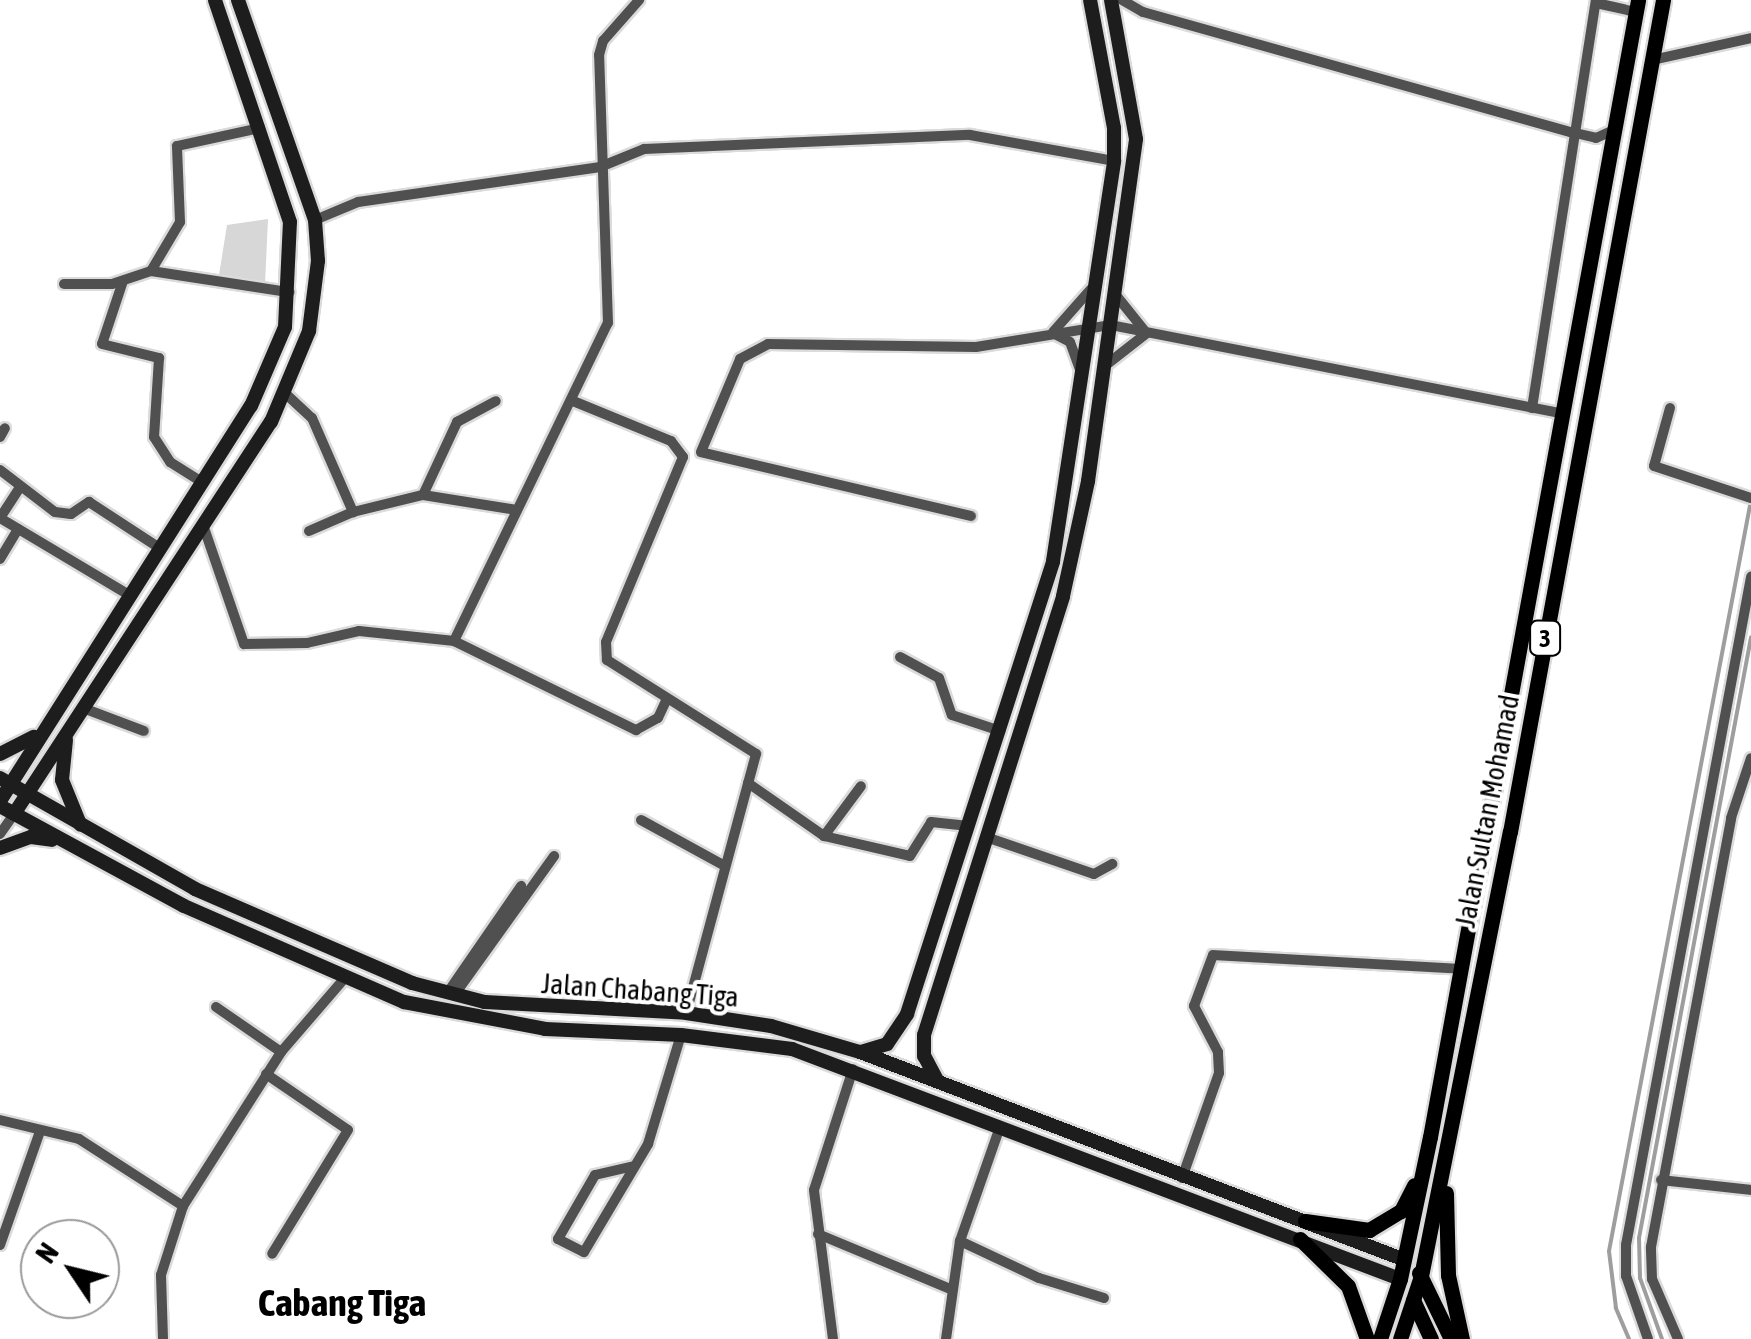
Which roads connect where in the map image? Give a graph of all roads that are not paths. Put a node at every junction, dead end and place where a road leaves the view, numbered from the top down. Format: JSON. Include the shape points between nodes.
{"nodes":[{"id":1,"x":215,"y":0,"type":"edge"},
{"id":2,"x":238,"y":0,"type":"edge"},
{"id":3,"x":639,"y":0,"type":"edge"},
{"id":4,"x":1090,"y":0,"type":"edge"},
{"id":5,"x":1111,"y":0,"type":"edge"},
{"id":6,"x":1122,"y":0,"type":"edge"},
{"id":7,"x":1663,"y":0,"type":"edge"},
{"id":8,"x":1596,"y":1,"type":"edge"},
{"id":9,"x":1637,"y":6,"type":"edge"},
{"id":10,"x":1751,"y":38,"type":"edge"},
{"id":11,"x":1652,"y":60,"type":"junction"},
{"id":12,"x":260,"y":128,"type":"junction"},
{"id":13,"x":1615,"y":129,"type":"junction"},
{"id":14,"x":1572,"y":132,"type":"junction"},
{"id":15,"x":1114,"y":161,"type":"junction"},
{"id":16,"x":600,"y":167,"type":"junction"},
{"id":17,"x":316,"y":220,"type":"junction"},
{"id":18,"x":151,"y":271,"type":"junction"},
{"id":19,"x":1099,"y":273,"type":"junction"},
{"id":20,"x":123,"y":281,"type":"junction"},
{"id":21,"x":64,"y":284,"type":"dead end"},
{"id":22,"x":290,"y":292,"type":"junction"},
{"id":23,"x":1115,"y":294,"type":"junction"},
{"id":24,"x":1091,"y":326,"type":"junction"},
{"id":25,"x":1110,"y":326,"type":"junction"},
{"id":26,"x":1052,"y":332,"type":"junction"},
{"id":27,"x":1148,"y":333,"type":"junction"},
{"id":28,"x":1104,"y":368,"type":"junction"},
{"id":29,"x":1083,"y":378,"type":"junction"},
{"id":30,"x":287,"y":395,"type":"junction"},
{"id":31,"x":496,"y":401,"type":"dead end"},
{"id":32,"x":573,"y":401,"type":"junction"},
{"id":33,"x":1532,"y":408,"type":"junction"},
{"id":34,"x":1670,"y":408,"type":"dead end"},
{"id":35,"x":1564,"y":414,"type":"junction"},
{"id":36,"x":0,"y":470,"type":"edge"},
{"id":37,"x":204,"y":483,"type":"junction"},
{"id":38,"x":20,"y":487,"type":"junction"},
{"id":39,"x":423,"y":495,"type":"junction"},
{"id":40,"x":1748,"y":497,"type":"edge"},
{"id":41,"x":516,"y":510,"type":"junction"},
{"id":42,"x":353,"y":512,"type":"junction"},
{"id":43,"x":971,"y":516,"type":"dead end"},
{"id":44,"x":0,"y":518,"type":"edge"},
{"id":45,"x":203,"y":525,"type":"junction"},
{"id":46,"x":18,"y":529,"type":"junction"},
{"id":47,"x":309,"y":531,"type":"dead end"},
{"id":48,"x":161,"y":549,"type":"junction"},
{"id":49,"x":0,"y":559,"type":"edge"},
{"id":50,"x":1751,"y":577,"type":"edge"},
{"id":51,"x":131,"y":596,"type":"junction"},
{"id":52,"x":454,"y":641,"type":"junction"},
{"id":53,"x":900,"y":657,"type":"dead end"},
{"id":54,"x":667,"y":700,"type":"junction"},
{"id":55,"x":83,"y":708,"type":"junction"},
{"id":56,"x":72,"y":725,"type":"junction"},
{"id":57,"x":45,"y":728,"type":"junction"},
{"id":58,"x":144,"y":730,"type":"dead end"},
{"id":59,"x":1000,"y":731,"type":"junction"},
{"id":60,"x":0,"y":754,"type":"edge"},
{"id":61,"x":1751,"y":758,"type":"edge"},
{"id":62,"x":5,"y":781,"type":"edge"},
{"id":63,"x":748,"y":783,"type":"junction"},
{"id":64,"x":861,"y":786,"type":"dead end"},
{"id":65,"x":27,"y":794,"type":"junction"},
{"id":66,"x":0,"y":803,"type":"edge"},
{"id":67,"x":14,"y":814,"type":"junction"},
{"id":68,"x":1719,"y":815,"type":"junction"},
{"id":69,"x":641,"y":820,"type":"dead end"},
{"id":70,"x":969,"y":826,"type":"junction"},
{"id":71,"x":82,"y":828,"type":"junction"},
{"id":72,"x":0,"y":834,"type":"edge"},
{"id":73,"x":824,"y":836,"type":"junction"},
{"id":74,"x":986,"y":837,"type":"junction"},
{"id":75,"x":58,"y":840,"type":"junction"},
{"id":76,"x":0,"y":848,"type":"edge"},
{"id":77,"x":554,"y":856,"type":"dead end"},
{"id":78,"x":1112,"y":864,"type":"dead end"},
{"id":79,"x":725,"y":866,"type":"junction"},
{"id":80,"x":522,"y":886,"type":"dead end"},
{"id":81,"x":937,"y":925,"type":"junction"},
{"id":82,"x":955,"y":931,"type":"junction"},
{"id":83,"x":1462,"y":970,"type":"junction"},
{"id":84,"x":344,"y":979,"type":"junction"},
{"id":85,"x":451,"y":993,"type":"junction"},
{"id":86,"x":216,"y":1007,"type":"dead end"},
{"id":87,"x":686,"y":1013,"type":"junction"},
{"id":88,"x":681,"y":1035,"type":"junction"},
{"id":89,"x":281,"y":1052,"type":"junction"},
{"id":90,"x":860,"y":1052,"type":"junction"},
{"id":91,"x":853,"y":1069,"type":"junction"},
{"id":92,"x":266,"y":1074,"type":"junction"},
{"id":93,"x":939,"y":1083,"type":"junction"},
{"id":94,"x":1454,"y":1114,"type":"junction"},
{"id":95,"x":0,"y":1120,"type":"edge"},
{"id":96,"x":1000,"y":1127,"type":"junction"},
{"id":97,"x":39,"y":1134,"type":"junction"},
{"id":98,"x":1430,"y":1136,"type":"junction"},
{"id":99,"x":634,"y":1166,"type":"junction"},
{"id":100,"x":1182,"y":1178,"type":"junction"},
{"id":101,"x":1660,"y":1180,"type":"junction"},
{"id":102,"x":1751,"y":1190,"type":"edge"},
{"id":103,"x":183,"y":1206,"type":"junction"},
{"id":104,"x":1306,"y":1221,"type":"junction"},
{"id":105,"x":818,"y":1234,"type":"junction"},
{"id":106,"x":1300,"y":1240,"type":"junction"},
{"id":107,"x":960,"y":1241,"type":"junction"},
{"id":108,"x":0,"y":1244,"type":"edge"},
{"id":109,"x":272,"y":1254,"type":"dead end"},
{"id":110,"x":1405,"y":1260,"type":"junction"},
{"id":111,"x":1421,"y":1276,"type":"junction"},
{"id":112,"x":1400,"y":1279,"type":"junction"},
{"id":113,"x":950,"y":1288,"type":"junction"},
{"id":114,"x":1104,"y":1298,"type":"dead end"},
{"id":115,"x":1414,"y":1301,"type":"junction"},
{"id":116,"x":163,"y":1339,"type":"edge"},
{"id":117,"x":833,"y":1339,"type":"edge"},
{"id":118,"x":946,"y":1339,"type":"edge"},
{"id":119,"x":1367,"y":1339,"type":"edge"},
{"id":120,"x":1380,"y":1339,"type":"edge"},
{"id":121,"x":1400,"y":1339,"type":"edge"},
{"id":122,"x":1431,"y":1339,"type":"edge"},
{"id":123,"x":1451,"y":1339,"type":"edge"},
{"id":124,"x":1462,"y":1339,"type":"edge"},
{"id":125,"x":1648,"y":1339,"type":"edge"},
{"id":126,"x":1678,"y":1339,"type":"edge"}],
"edges":[{"from":1,"to":12,"type":"main road"},
{"from":2,"to":17,"type":"main road"},
{"from":3,"to":16,"type":"street","via":[[600,55]]},
{"from":4,"to":15,"type":"main road"},
{"from":5,"to":23,"type":"main road","via":[[1136,139]]},
{"from":6,"to":14,"type":"street","via":[[1143,12]]},
{"from":7,"to":11,"type":"highway","name":"Jalan Sultan Mohamad","number":"3"},
{"from":8,"to":9,"type":"street"},
{"from":8,"to":14,"type":"street"},
{"from":9,"to":13,"type":"highway","name":"Jalan Sultan Mohamad","number":"3"},
{"from":10,"to":11,"type":"street"},
{"from":11,"to":94,"type":"highway","name":"Jalan Sultan Mohamad","number":"3"},
{"from":12,"to":18,"type":"street","via":[[177,146],[180,222]]},
{"from":12,"to":22,"type":"main road","via":[[290,222]]},
{"from":13,"to":14,"type":"street","via":[[1596,138]]},
{"from":13,"to":35,"type":"highway","name":"Jalan Sultan Mohamad","number":"3"},
{"from":14,"to":33,"type":"street"},
{"from":15,"to":16,"type":"street","via":[[992,137],[644,149]]},
{"from":15,"to":19,"type":"main road"},
{"from":16,"to":17,"type":"street","via":[[358,202]]},
{"from":16,"to":32,"type":"street","via":[[608,323]]},
{"from":17,"to":30,"type":"main road","via":[[312,312]]},
{"from":18,"to":20,"type":"street"},
{"from":18,"to":22,"type":"street"},
{"from":19,"to":24,"type":"main road"},
{"from":19,"to":26,"type":"street","via":[[1076,311]]},
{"from":20,"to":21,"type":"street"},
{"from":20,"to":37,"type":"street","via":[[102,344],[158,358],[154,436],[170,462]]},
{"from":22,"to":37,"type":"main road","via":[[266,374]]},
{"from":23,"to":25,"type":"main road"},
{"from":23,"to":27,"type":"street"},
{"from":24,"to":25,"type":"street"},
{"from":24,"to":26,"type":"street"},
{"from":24,"to":29,"type":"main road"},
{"from":25,"to":27,"type":"street"},
{"from":25,"to":28,"type":"main road"},
{"from":26,"to":29,"type":"street","via":[[1070,342]]},
{"from":26,"to":43,"type":"street","via":[[976,347],[756,346],[740,359],[701,452]]},
{"from":27,"to":28,"type":"street"},
{"from":27,"to":33,"type":"street"},
{"from":28,"to":74,"type":"main road","via":[[1072,566]]},
{"from":29,"to":59,"type":"main road","via":[[1052,561]]},
{"from":30,"to":42,"type":"street","via":[[312,418]]},
{"from":30,"to":45,"type":"main road"},
{"from":31,"to":39,"type":"street","via":[[457,422]]},
{"from":32,"to":41,"type":"street"},
{"from":32,"to":54,"type":"street","via":[[681,451],[603,652],[613,666]]},
{"from":33,"to":35,"type":"street"},
{"from":34,"to":40,"type":"street","via":[[1654,466]]},
{"from":35,"to":83,"type":"highway","name":"Jalan Sultan Mohamad","number":"3"},
{"from":36,"to":38,"type":"street"},
{"from":37,"to":48,"type":"main road"},
{"from":38,"to":44,"type":"street"},
{"from":38,"to":48,"type":"street","via":[[64,514],[89,502]]},
{"from":39,"to":41,"type":"street"},
{"from":39,"to":42,"type":"street"},
{"from":41,"to":52,"type":"street"},
{"from":42,"to":47,"type":"street"},
{"from":44,"to":46,"type":"street"},
{"from":45,"to":52,"type":"street","via":[[244,644],[308,642],[358,631]]},
{"from":45,"to":55,"type":"main road"},
{"from":46,"to":49,"type":"street"},
{"from":46,"to":51,"type":"street"},
{"from":48,"to":51,"type":"main road"},
{"from":50,"to":68,"type":"street"},
{"from":51,"to":57,"type":"main road"},
{"from":52,"to":54,"type":"street","via":[[622,728],[647,728]]},
{"from":53,"to":59,"type":"street","via":[[939,678],[952,714]]},
{"from":54,"to":63,"type":"street","via":[[756,754]]},
{"from":55,"to":56,"type":"main road"},
{"from":55,"to":58,"type":"street"},
{"from":56,"to":65,"type":"main road"},
{"from":56,"to":71,"type":"main road","via":[[62,780]]},
{"from":57,"to":60,"type":"main road"},
{"from":57,"to":62,"type":"main road"},
{"from":59,"to":70,"type":"main road"},
{"from":61,"to":68,"type":"street"},
{"from":62,"to":65,"type":"main road","name":"Jalan Chabang Tiga"},
{"from":62,"to":66,"type":"main road"},
{"from":63,"to":73,"type":"street"},
{"from":63,"to":79,"type":"street"},
{"from":64,"to":73,"type":"street"},
{"from":65,"to":67,"type":"main road"},
{"from":65,"to":71,"type":"main road","name":"Jalan Chabang Tiga"},
{"from":66,"to":67,"type":"main road","name":"Jalan Chabang Tiga"},
{"from":67,"to":72,"type":"street"},
{"from":67,"to":75,"type":"main road","name":"Jalan Chabang Tiga"},
{"from":68,"to":101,"type":"street"},
{"from":68,"to":125,"type":"street","via":[[1626,1245],[1626,1276]]},
{"from":69,"to":79,"type":"street"},
{"from":70,"to":73,"type":"street","via":[[931,822],[910,856]]},
{"from":70,"to":81,"type":"main road"},
{"from":71,"to":85,"type":"main road","name":"Jalan Chabang Tiga","via":[[268,923],[358,963]]},
{"from":74,"to":78,"type":"street","via":[[1094,874]]},
{"from":74,"to":82,"type":"main road"},
{"from":75,"to":76,"type":"main road","via":[[31,837]]},
{"from":75,"to":84,"type":"main road","name":"Jalan Chabang Tiga"},
{"from":77,"to":85,"type":"street"},
{"from":79,"to":87,"type":"street"},
{"from":80,"to":85,"type":"street"},
{"from":81,"to":82,"type":"main road"},
{"from":81,"to":90,"type":"main road","via":[[900,1027],[887,1044]]},
{"from":82,"to":93,"type":"main road","via":[[924,1035],[928,1069]]},
{"from":83,"to":98,"type":"highway","name":"Jalan Sultan Mohamad","number":"3"},
{"from":83,"to":100,"type":"street","via":[[1213,955],[1194,1006],[1218,1052],[1219,1073]]},
{"from":84,"to":88,"type":"main road","name":"Jalan Chabang Tiga","via":[[478,1021]]},
{"from":84,"to":89,"type":"street"},
{"from":85,"to":87,"type":"main road","name":"Jalan Chabang Tiga","via":[[546,1009]]},
{"from":86,"to":89,"type":"street"},
{"from":87,"to":90,"type":"main road","name":"Jalan Chabang Tiga","via":[[771,1026]]},
{"from":88,"to":91,"type":"main road","name":"Jalan Chabang Tiga","via":[[764,1043]]},
{"from":88,"to":99,"type":"street","via":[[648,1144]]},
{"from":89,"to":92,"type":"street"},
{"from":90,"to":93,"type":"main road","name":"Jalan Chabang Tiga"},
{"from":91,"to":96,"type":"main road","name":"Jalan Chabang Tiga"},
{"from":91,"to":105,"type":"street","via":[[814,1190]]},
{"from":92,"to":103,"type":"street"},
{"from":92,"to":109,"type":"street","via":[[348,1130]]},
{"from":93,"to":100,"type":"main road","name":"Jalan Chabang Tiga"},
{"from":94,"to":111,"type":"highway","name":"Jalan Sultan Mohamad","number":"3"},
{"from":94,"to":124,"type":"highway","via":[[1446,1248]]},
{"from":95,"to":97,"type":"street"},
{"from":96,"to":106,"type":"main road","name":"Jalan Chabang Tiga"},
{"from":96,"to":107,"type":"street"},
{"from":97,"to":103,"type":"street","via":[[79,1139]]},
{"from":97,"to":108,"type":"street"},
{"from":98,"to":104,"type":"highway","via":[[1410,1196],[1392,1220],[1358,1231]]},
{"from":98,"to":110,"type":"highway","name":"Jalan Sultan Mohamad","number":"3"},
{"from":99,"to":99,"type":"street","via":[[584,1252],[558,1240],[595,1175]]},
{"from":100,"to":104,"type":"main road","name":"Jalan Chabang Tiga"},
{"from":101,"to":102,"type":"street"},
{"from":101,"to":126,"type":"street","via":[[1650,1264]]},
{"from":103,"to":116,"type":"street","via":[[160,1275]]},
{"from":104,"to":110,"type":"main road","name":"Jalan Chabang Tiga"},
{"from":105,"to":113,"type":"street"},
{"from":105,"to":117,"type":"street"},
{"from":106,"to":112,"type":"main road","name":"Jalan Chabang Tiga"},
{"from":106,"to":119,"type":"highway","via":[[1348,1286]]},
{"from":107,"to":113,"type":"street"},
{"from":107,"to":114,"type":"street","via":[[1039,1278]]},
{"from":110,"to":111,"type":"highway"},
{"from":110,"to":112,"type":"highway","number":"3"},
{"from":111,"to":115,"type":"highway","number":"3"},
{"from":111,"to":123,"type":"highway"},
{"from":112,"to":115,"type":"highway"},
{"from":112,"to":120,"type":"highway","number":"3"},
{"from":113,"to":118,"type":"street"},
{"from":115,"to":121,"type":"highway","number":"3"},
{"from":115,"to":122,"type":"highway"}]}
